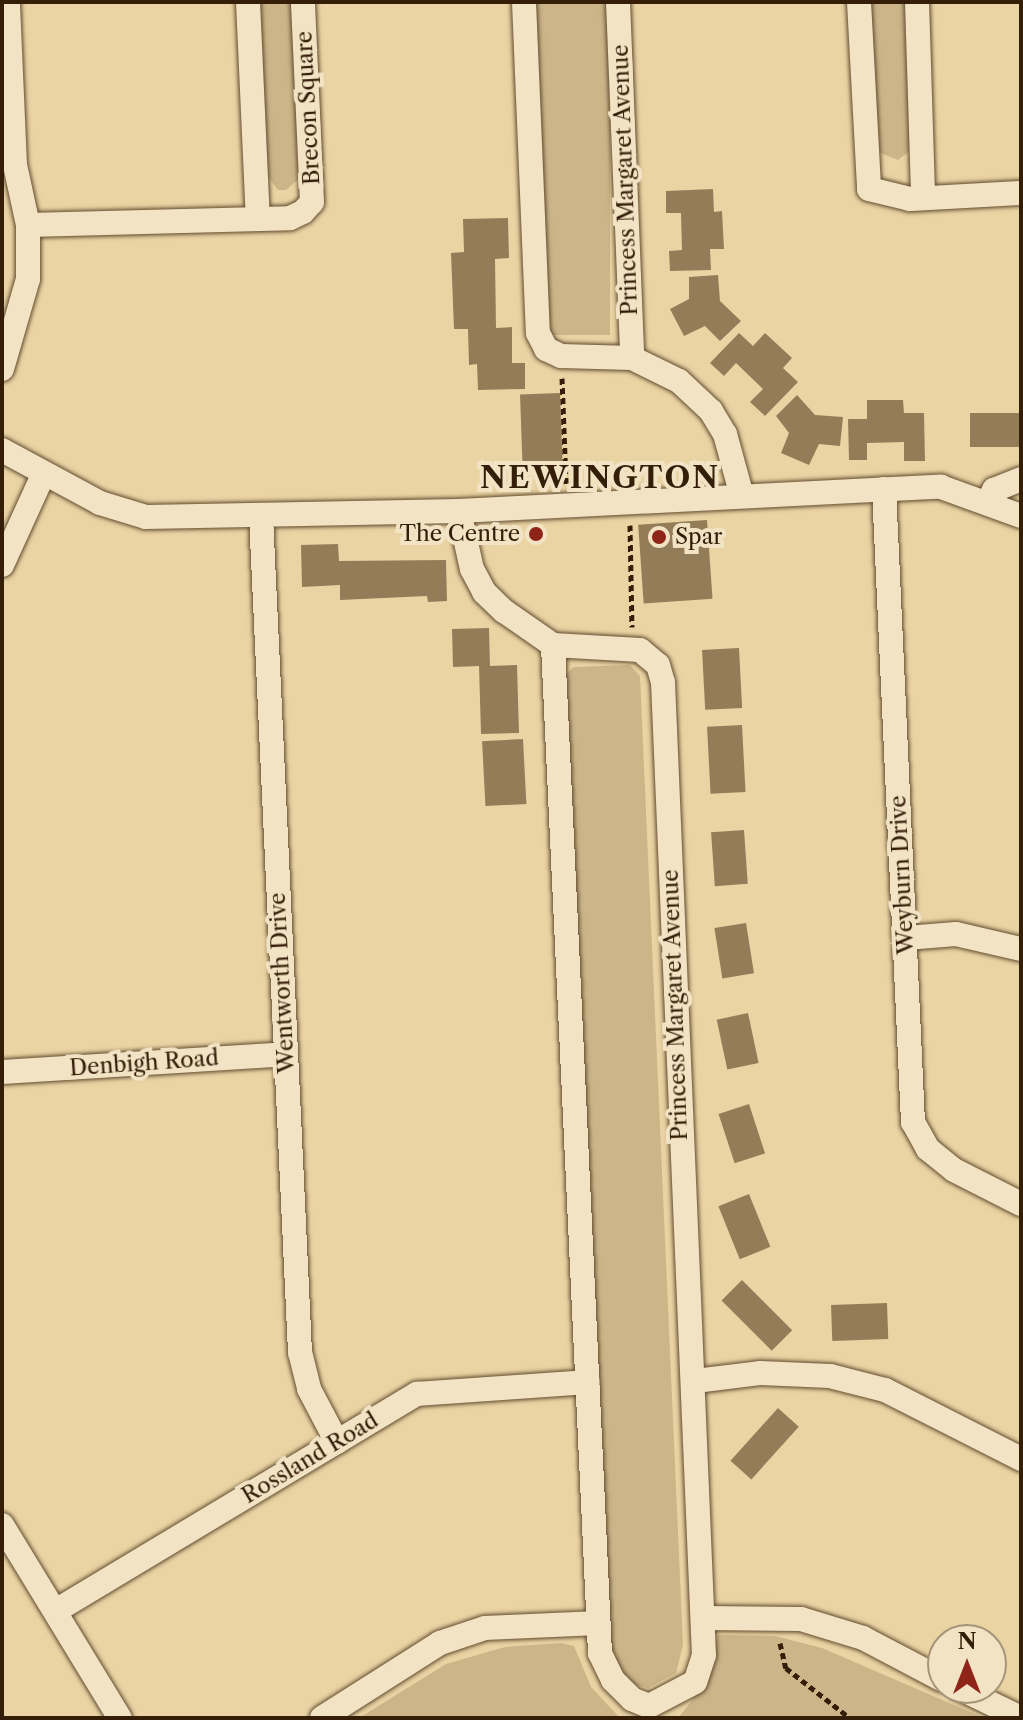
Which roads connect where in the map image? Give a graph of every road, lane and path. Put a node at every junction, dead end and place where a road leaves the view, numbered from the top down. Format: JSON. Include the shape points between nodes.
{"nodes":[{"id":1,"x":8,"y":2,"type":"edge"},
{"id":2,"x":248,"y":2,"type":"edge"},
{"id":3,"x":303,"y":2,"type":"edge"},
{"id":4,"x":524,"y":2,"type":"edge"},
{"id":5,"x":618,"y":2,"type":"edge"},
{"id":6,"x":859,"y":2,"type":"edge"},
{"id":7,"x":917,"y":2,"type":"edge"},
{"id":8,"x":7,"y":94,"type":"edge"},
{"id":9,"x":1021,"y":193,"type":"edge"},
{"id":10,"x":923,"y":198,"type":"junction"},
{"id":11,"x":258,"y":219,"type":"junction"},
{"id":12,"x":28,"y":225,"type":"junction"},
{"id":13,"x":561,"y":356,"type":"junction"},
{"id":14,"x":632,"y":358,"type":"junction"},
{"id":15,"x":2,"y":369,"type":"edge"},
{"id":16,"x":2,"y":450,"type":"edge"},
{"id":17,"x":43,"y":475,"type":"junction"},
{"id":18,"x":1021,"y":479,"type":"edge"},
{"id":19,"x":884,"y":489,"type":"junction"},
{"id":20,"x":742,"y":496,"type":"junction"},
{"id":21,"x":988,"y":501,"type":"junction"},
{"id":22,"x":566,"y":505,"type":"junction"},
{"id":23,"x":459,"y":511,"type":"junction"},
{"id":24,"x":261,"y":516,"type":"junction"},
{"id":25,"x":1021,"y":516,"type":"edge"},
{"id":26,"x":614,"y":525,"type":"dead end"},
{"id":27,"x":2,"y":565,"type":"edge"},
{"id":28,"x":553,"y":645,"type":"junction"},
{"id":29,"x":632,"y":650,"type":"junction"},
{"id":30,"x":906,"y":938,"type":"junction"},
{"id":31,"x":1021,"y":949,"type":"edge"},
{"id":32,"x":285,"y":1054,"type":"junction"},
{"id":33,"x":2,"y":1072,"type":"edge"},
{"id":34,"x":1021,"y":1204,"type":"edge"},
{"id":35,"x":695,"y":1381,"type":"junction"},
{"id":36,"x":588,"y":1382,"type":"junction"},
{"id":37,"x":337,"y":1442,"type":"junction"},
{"id":38,"x":1021,"y":1459,"type":"edge"},
{"id":39,"x":2,"y":1525,"type":"edge"},
{"id":40,"x":57,"y":1610,"type":"junction"},
{"id":41,"x":704,"y":1618,"type":"junction"},
{"id":42,"x":781,"y":1618,"type":"junction"},
{"id":43,"x":598,"y":1623,"type":"junction"},
{"id":44,"x":927,"y":1672,"type":"edge"},
{"id":45,"x":992,"y":1704,"type":"edge"},
{"id":46,"x":649,"y":1712,"type":"edge"},
{"id":47,"x":120,"y":1718,"type":"edge"},
{"id":48,"x":322,"y":1718,"type":"edge"},
{"id":49,"x":850,"y":1718,"type":"edge"},
{"id":50,"x":1021,"y":1718,"type":"edge"}],
"edges":[{"from":1,"to":8,"type":"street"},
{"from":2,"to":11,"type":"street"},
{"from":3,"to":11,"type":"street","name":"Brecon Square","via":[[312,202],[290,218]]},
{"from":4,"to":13,"type":"street","via":[[538,333],[546,349]]},
{"from":5,"to":14,"type":"street","name":"Princess Margaret Avenue"},
{"from":6,"to":10,"type":"street","via":[[869,189]]},
{"from":7,"to":10,"type":"street"},
{"from":8,"to":12,"type":"street"},
{"from":9,"to":10,"type":"street"},
{"from":11,"to":12,"type":"street","name":"Brecon Square"},
{"from":12,"to":15,"type":"street","via":[[28,279]]},
{"from":13,"to":14,"type":"street"},
{"from":13,"to":22,"type":"path"},
{"from":14,"to":20,"type":"street","via":[[679,381],[711,411],[736,459]]},
{"from":16,"to":17,"type":"street"},
{"from":17,"to":24,"type":"street","via":[[100,503],[146,517]]},
{"from":17,"to":27,"type":"street"},
{"from":18,"to":21,"type":"street","via":[[994,490]]},
{"from":19,"to":20,"type":"street"},
{"from":19,"to":21,"type":"street","via":[[941,487]]},
{"from":19,"to":30,"type":"street","name":"Weyburn Drive"},
{"from":20,"to":22,"type":"street"},
{"from":21,"to":25,"type":"street"},
{"from":22,"to":23,"type":"street"},
{"from":23,"to":24,"type":"street"},
{"from":23,"to":28,"type":"street","via":[[472,569],[484,592]]},
{"from":24,"to":32,"type":"street","name":"Wentworth Drive"},
{"from":26,"to":29,"type":"path","via":[[630,524]]},
{"from":28,"to":29,"type":"street"},
{"from":28,"to":36,"type":"street","name":"Princess Margaret Avenue"},
{"from":29,"to":35,"type":"street","name":"Princess Margaret Avenue","via":[[650,655],[663,682],[684,1245]]},
{"from":30,"to":31,"type":"street","via":[[956,934]]},
{"from":30,"to":34,"type":"street","name":"Weyburn Drive","via":[[913,1122],[928,1149],[954,1170]]},
{"from":32,"to":33,"type":"street","name":"Denbigh Road"},
{"from":32,"to":37,"type":"street","name":"Wentworth Drive","via":[[300,1352],[309,1389]]},
{"from":35,"to":38,"type":"street","via":[[760,1373],[830,1376],[885,1390]]},
{"from":35,"to":41,"type":"street","name":"Princess Margaret Avenue"},
{"from":36,"to":37,"type":"street","name":"Rossland Road","via":[[417,1394]]},
{"from":36,"to":43,"type":"street","name":"Princess Margaret Avenue"},
{"from":37,"to":40,"type":"street","name":"Rossland Road"},
{"from":39,"to":40,"type":"street"},
{"from":40,"to":47,"type":"street"},
{"from":41,"to":42,"type":"street"},
{"from":41,"to":46,"type":"street","name":"Princess Margaret Avenue","via":[[704,1655],[695,1682]]},
{"from":42,"to":44,"type":"street","via":[[863,1638]]},
{"from":42,"to":49,"type":"path","via":[[786,1668]]},
{"from":43,"to":46,"type":"street","name":"Princess Margaret Avenue","via":[[600,1653],[613,1680]]},
{"from":43,"to":48,"type":"street","via":[[532,1622],[451,1639]]},
{"from":45,"to":50,"type":"street"}]}
